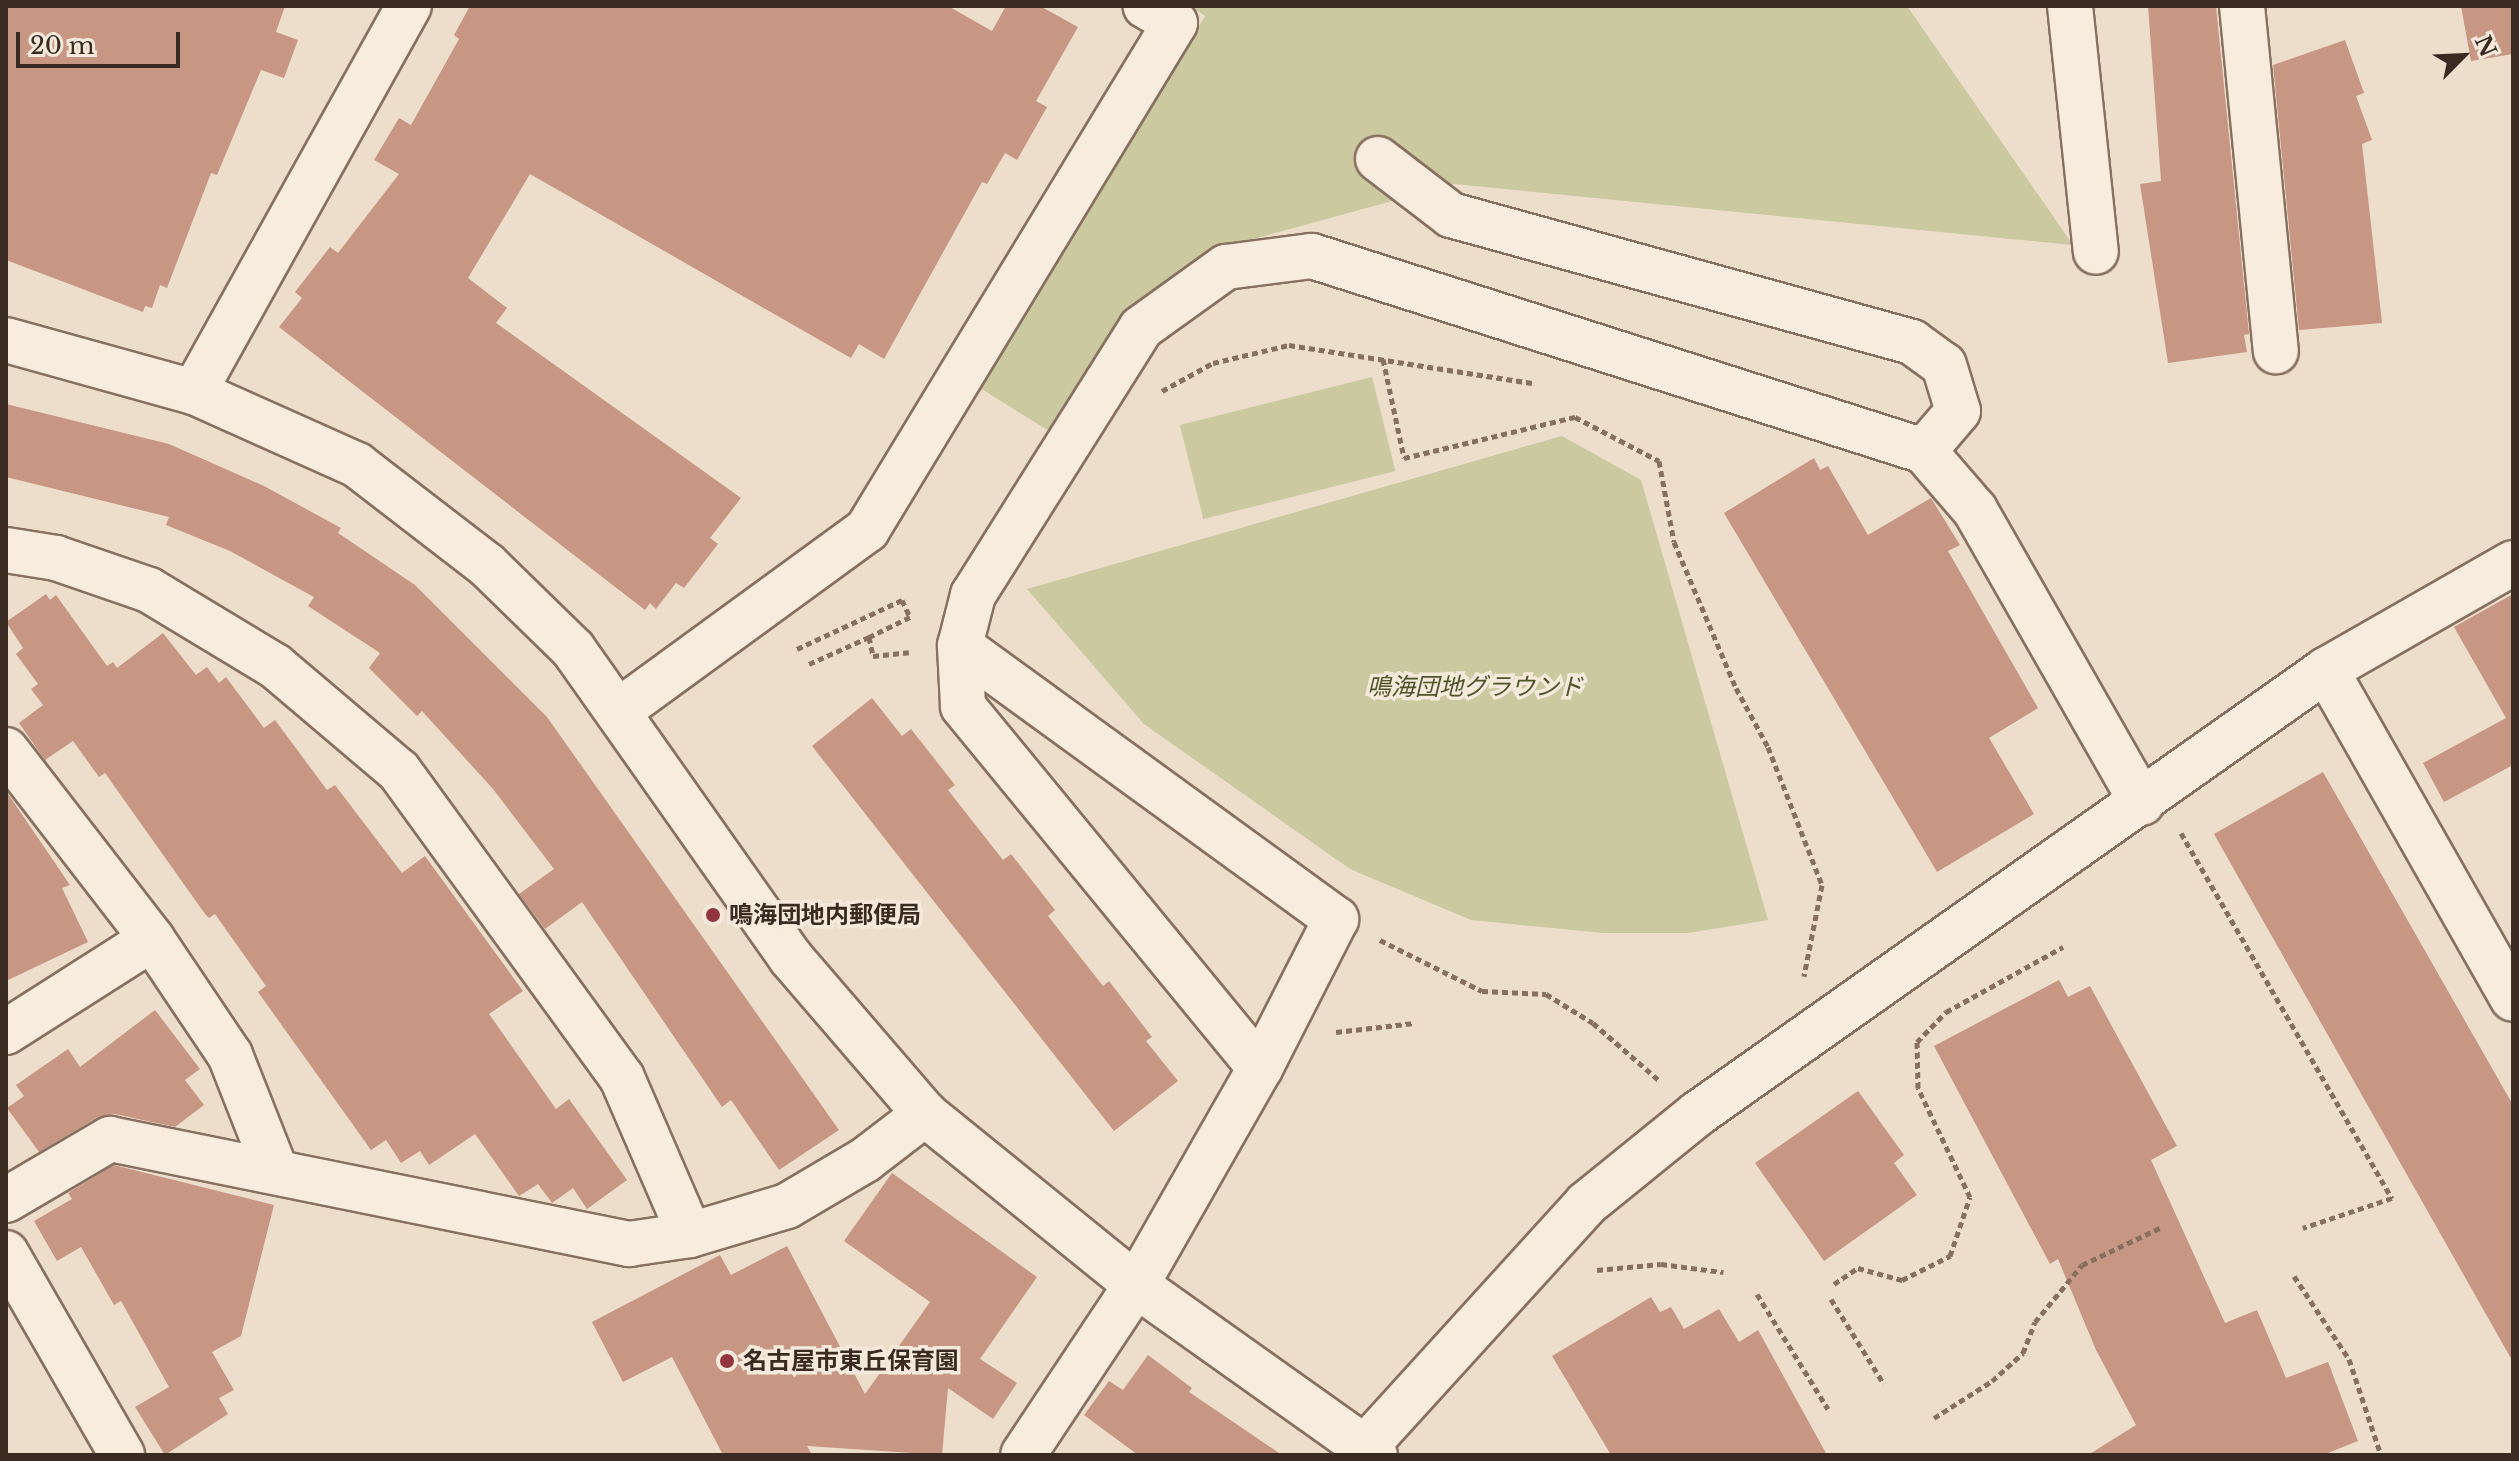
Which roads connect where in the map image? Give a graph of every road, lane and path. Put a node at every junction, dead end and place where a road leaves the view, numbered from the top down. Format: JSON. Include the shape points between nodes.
{"nodes":[{"id":1,"x":409,"y":6,"type":"edge"},
{"id":2,"x":1146,"y":6,"type":"edge"},
{"id":3,"x":2070,"y":6,"type":"edge"},
{"id":4,"x":2242,"y":6,"type":"edge"},
{"id":5,"x":1378,"y":159,"type":"dead end"},
{"id":6,"x":2096,"y":252,"type":"dead end"},
{"id":7,"x":6,"y":340,"type":"edge"},
{"id":8,"x":2276,"y":351,"type":"dead end"},
{"id":9,"x":1383,"y":359,"type":"junction"},
{"id":10,"x":1549,"y":385,"type":"dead end"},
{"id":11,"x":194,"y":392,"type":"junction"},
{"id":12,"x":1151,"y":397,"type":"dead end"},
{"id":13,"x":1924,"y":451,"type":"junction"},
{"id":14,"x":6,"y":550,"type":"edge"},
{"id":15,"x":2513,"y":563,"type":"edge"},
{"id":16,"x":869,"y":637,"type":"junction"},
{"id":17,"x":960,"y":646,"type":"junction"},
{"id":18,"x":797,"y":649,"type":"dead end"},
{"id":19,"x":809,"y":664,"type":"dead end"},
{"id":20,"x":2326,"y":670,"type":"junction"},
{"id":21,"x":620,"y":710,"type":"junction"},
{"id":22,"x":6,"y":750,"type":"edge"},
{"id":23,"x":2159,"y":814,"type":"junction"},
{"id":24,"x":1336,"y":919,"type":"junction"},
{"id":25,"x":152,"y":939,"type":"junction"},
{"id":26,"x":2063,"y":947,"type":"dead end"},
{"id":27,"x":1801,"y":989,"type":"dead end"},
{"id":28,"x":2513,"y":999,"type":"edge"},
{"id":29,"x":1414,"y":1023,"type":"dead end"},
{"id":30,"x":6,"y":1032,"type":"edge"},
{"id":31,"x":1264,"y":1060,"type":"junction"},
{"id":32,"x":925,"y":1114,"type":"junction"},
{"id":33,"x":1697,"y":1114,"type":"junction"},
{"id":34,"x":275,"y":1169,"type":"junction"},
{"id":35,"x":6,"y":1200,"type":"edge"},
{"id":36,"x":2160,"y":1228,"type":"dead end"},
{"id":37,"x":2303,"y":1228,"type":"dead end"},
{"id":38,"x":690,"y":1235,"type":"junction"},
{"id":39,"x":6,"y":1253,"type":"edge"},
{"id":40,"x":1723,"y":1272,"type":"dead end"},
{"id":41,"x":2294,"y":1276,"type":"dead end"},
{"id":42,"x":1517,"y":1277,"type":"junction"},
{"id":43,"x":1834,"y":1284,"type":"dead end"},
{"id":44,"x":1136,"y":1285,"type":"junction"},
{"id":45,"x":1757,"y":1294,"type":"dead end"},
{"id":46,"x":1831,"y":1299,"type":"dead end"},
{"id":47,"x":1884,"y":1384,"type":"dead end"},
{"id":48,"x":1828,"y":1409,"type":"dead end"},
{"id":49,"x":1934,"y":1418,"type":"dead end"},
{"id":50,"x":1371,"y":1450,"type":"edge"},
{"id":51,"x":122,"y":1455,"type":"edge"},
{"id":52,"x":1023,"y":1455,"type":"edge"},
{"id":53,"x":2381,"y":1455,"type":"edge"}],
"edges":[{"from":1,"to":11,"type":"street"},
{"from":2,"to":21,"type":"street","via":[[1175,23],[867,530]]},
{"from":3,"to":6,"type":"street"},
{"from":4,"to":8,"type":"street"},
{"from":5,"to":13,"type":"street","via":[[1451,215],[1912,342],[1944,365],[1958,411]]},
{"from":7,"to":11,"type":"street"},
{"from":9,"to":10,"type":"path"},
{"from":9,"to":12,"type":"path","via":[[1289,345],[1213,363]]},
{"from":9,"to":27,"type":"path","via":[[1404,458],[1575,417],[1659,461],[1674,542],[1736,688],[1768,747],[1822,885]]},
{"from":11,"to":21,"type":"street","via":[[357,465],[487,565],[573,649]]},
{"from":13,"to":17,"type":"street","via":[[1312,256],[1226,267],[1141,328],[973,595]]},
{"from":13,"to":23,"type":"street","via":[[1975,510]]},
{"from":14,"to":38,"type":"street","via":[[56,558],[149,590],[275,666],[399,771],[622,1078]]},
{"from":15,"to":20,"type":"street"},
{"from":16,"to":17,"type":"path","via":[[873,656]]},
{"from":16,"to":18,"type":"path","via":[[910,617],[902,600]]},
{"from":16,"to":19,"type":"path"},
{"from":17,"to":24,"type":"street"},
{"from":17,"to":31,"type":"street","via":[[963,706]]},
{"from":20,"to":23,"type":"street"},
{"from":20,"to":28,"type":"street"},
{"from":21,"to":32,"type":"street","via":[[791,958]]},
{"from":22,"to":25,"type":"street"},
{"from":23,"to":33,"type":"street"},
{"from":23,"to":37,"type":"path","via":[[2392,1198]]},
{"from":24,"to":31,"type":"street"},
{"from":24,"to":33,"type":"path","via":[[1482,991],[1546,994],[1593,1023]]},
{"from":25,"to":30,"type":"street"},
{"from":25,"to":34,"type":"street","via":[[230,1055]]},
{"from":26,"to":43,"type":"path","via":[[1946,1012],[1917,1042],[1918,1088],[1970,1197],[1950,1256],[1902,1280],[1858,1268]]},
{"from":29,"to":31,"type":"path","via":[[1361,1025]]},
{"from":31,"to":44,"type":"street"},
{"from":32,"to":38,"type":"street","via":[[865,1160],[787,1206]]},
{"from":32,"to":44,"type":"street"},
{"from":33,"to":42,"type":"street","via":[[1586,1204]]},
{"from":34,"to":35,"type":"street","via":[[110,1139]]},
{"from":34,"to":38,"type":"street","via":[[629,1244]]},
{"from":36,"to":49,"type":"path","via":[[2082,1265],[2035,1322],[2023,1353],[1992,1381]]},
{"from":39,"to":51,"type":"street"},
{"from":40,"to":42,"type":"path","via":[[1661,1264]]},
{"from":41,"to":53,"type":"path","via":[[2349,1359]]},
{"from":42,"to":50,"type":"street"},
{"from":44,"to":50,"type":"street"},
{"from":44,"to":52,"type":"street"},
{"from":45,"to":48,"type":"path"},
{"from":46,"to":47,"type":"path"}]}
